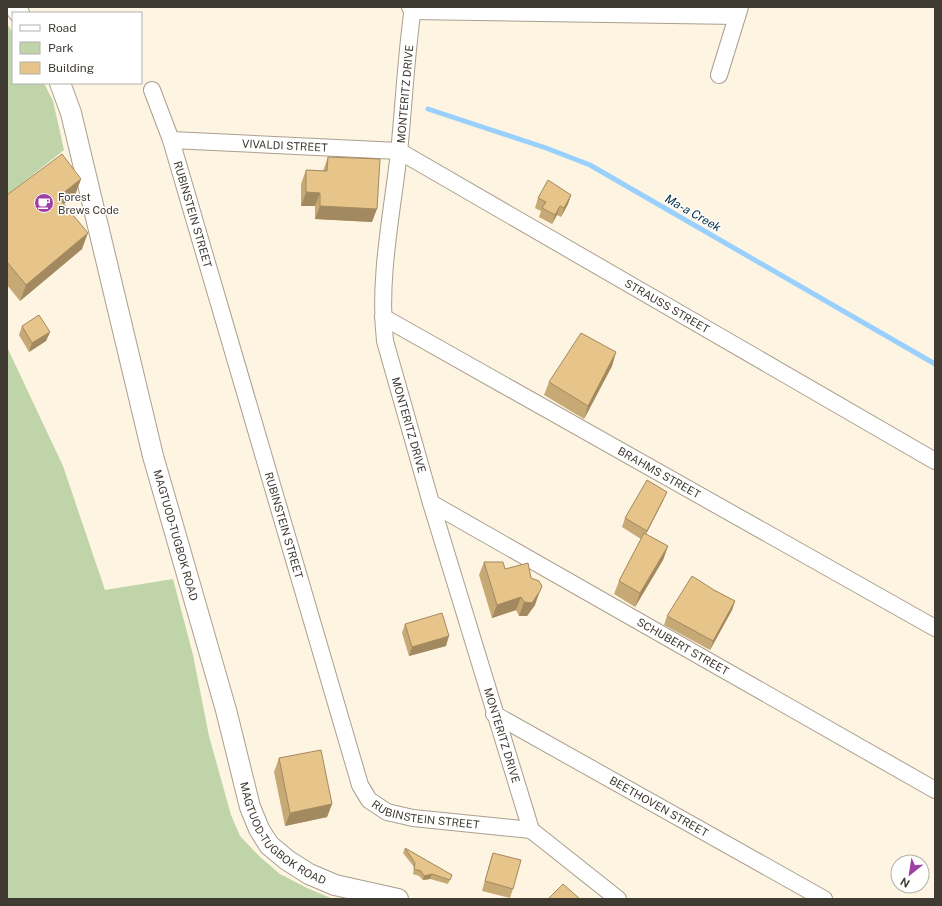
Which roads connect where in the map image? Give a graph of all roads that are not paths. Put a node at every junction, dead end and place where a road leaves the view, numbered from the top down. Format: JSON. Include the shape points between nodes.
{"nodes":[{"id":1,"x":412,"y":8,"type":"edge"},
{"id":2,"x":595,"y":10,"type":"edge"},
{"id":3,"x":739,"y":11,"type":"edge"},
{"id":4,"x":719,"y":75,"type":"dead end"},
{"id":5,"x":60,"y":84,"type":"edge"},
{"id":6,"x":152,"y":90,"type":"dead end"},
{"id":7,"x":171,"y":140,"type":"junction"},
{"id":8,"x":399,"y":150,"type":"junction"},
{"id":9,"x":382,"y":317,"type":"junction"},
{"id":10,"x":935,"y":461,"type":"edge"},
{"id":11,"x":431,"y":503,"type":"junction"},
{"id":12,"x":935,"y":628,"type":"edge"},
{"id":13,"x":494,"y":714,"type":"junction"},
{"id":14,"x":935,"y":790,"type":"edge"},
{"id":15,"x":531,"y":830,"type":"junction"},
{"id":16,"x":398,"y":899,"type":"edge"},
{"id":17,"x":618,"y":899,"type":"edge"},
{"id":18,"x":824,"y":899,"type":"edge"}],
"edges":[{"from":1,"to":2,"type":"street"},
{"from":1,"to":8,"type":"street","name":"MONTERITZ DRIVE"},
{"from":2,"to":3,"type":"street"},
{"from":3,"to":4,"type":"street"},
{"from":5,"to":16,"type":"main road","name":"MAGTUOD-TUGBOK ROAD","via":[[71,113],[153,456],[258,828],[269,845],[309,874],[335,885]]},
{"from":6,"to":7,"type":"street","name":"RUBINSTEIN STREET"},
{"from":7,"to":8,"type":"street","name":"VIVALDI STREET"},
{"from":7,"to":15,"type":"street","name":"RUBINSTEIN STREET","via":[[360,786],[369,800],[387,812],[413,818]]},
{"from":8,"to":9,"type":"street","name":"MONTERITZ DRIVE","via":[[384,277]]},
{"from":8,"to":10,"type":"street","name":"STRAUSS STREET"},
{"from":9,"to":11,"type":"street","name":"MONTERITZ DRIVE","via":[[390,361]]},
{"from":9,"to":12,"type":"street","name":"BRAHMS STREET"},
{"from":11,"to":13,"type":"street","name":"MONTERITZ DRIVE"},
{"from":11,"to":14,"type":"street","name":"SCHUBERT STREET"},
{"from":13,"to":15,"type":"street","name":"MONTERITZ DRIVE"},
{"from":13,"to":18,"type":"street","name":"BEETHOVEN STREET"},
{"from":15,"to":17,"type":"street"}]}
